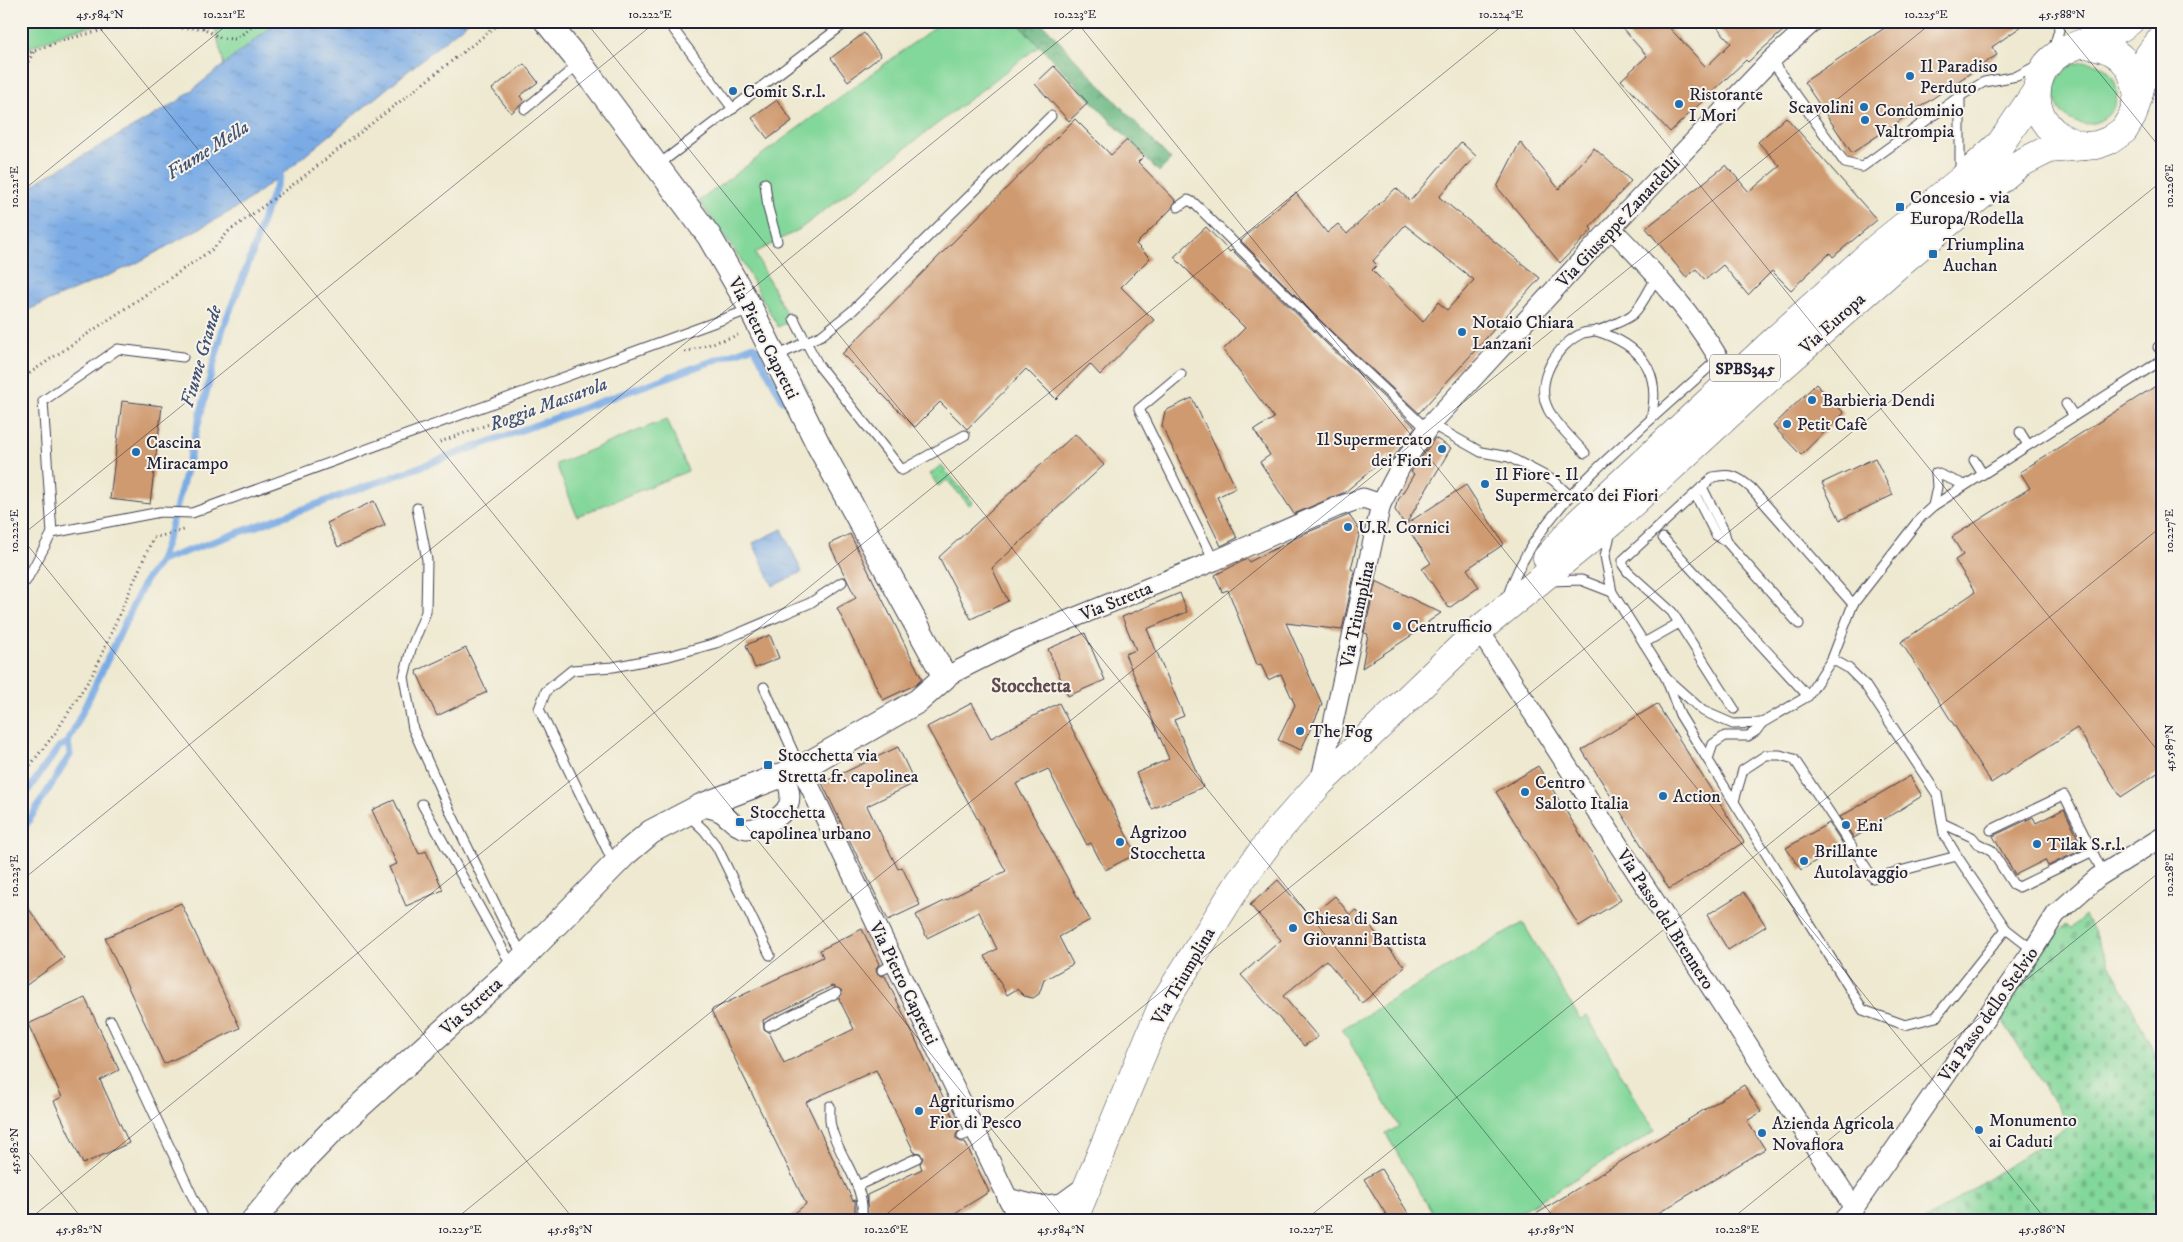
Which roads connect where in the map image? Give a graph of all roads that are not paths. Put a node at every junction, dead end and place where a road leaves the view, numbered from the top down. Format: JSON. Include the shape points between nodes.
{"nodes":[{"id":1,"x":546,"y":21,"type":"edge"},
{"id":2,"x":669,"y":21,"type":"edge"},
{"id":3,"x":848,"y":21,"type":"edge"},
{"id":4,"x":1814,"y":21,"type":"edge"},
{"id":5,"x":2058,"y":21,"type":"edge"},
{"id":6,"x":2130,"y":21,"type":"edge"},
{"id":7,"x":2162,"y":38,"type":"edge"},
{"id":8,"x":2081,"y":44,"type":"junction"},
{"id":9,"x":1771,"y":60,"type":"junction"},
{"id":10,"x":2050,"y":60,"type":"junction"},
{"id":11,"x":580,"y":63,"type":"junction"},
{"id":12,"x":2036,"y":92,"type":"junction"},
{"id":13,"x":1960,"y":96,"type":"junction"},
{"id":14,"x":2140,"y":103,"type":"junction"},
{"id":15,"x":733,"y":108,"type":"junction"},
{"id":16,"x":525,"y":109,"type":"dead end"},
{"id":17,"x":1051,"y":116,"type":"dead end"},
{"id":18,"x":2104,"y":143,"type":"junction"},
{"id":19,"x":658,"y":165,"type":"junction"},
{"id":20,"x":1960,"y":181,"type":"junction"},
{"id":21,"x":765,"y":183,"type":"dead end"},
{"id":22,"x":1178,"y":207,"type":"dead end"},
{"id":23,"x":1611,"y":228,"type":"junction"},
{"id":24,"x":777,"y":241,"type":"dead end"},
{"id":25,"x":1658,"y":275,"type":"junction"},
{"id":26,"x":751,"y":309,"type":"junction"},
{"id":27,"x":794,"y":319,"type":"dead end"},
{"id":28,"x":1596,"y":331,"type":"junction"},
{"id":29,"x":806,"y":342,"type":"junction"},
{"id":30,"x":183,"y":357,"type":"dead end"},
{"id":31,"x":775,"y":358,"type":"junction"},
{"id":32,"x":2162,"y":360,"type":"edge"},
{"id":33,"x":1725,"y":370,"type":"junction"},
{"id":34,"x":1181,"y":374,"type":"dead end"},
{"id":35,"x":2066,"y":404,"type":"dead end"},
{"id":36,"x":2074,"y":416,"type":"junction"},
{"id":37,"x":1651,"y":419,"type":"junction"},
{"id":38,"x":1429,"y":427,"type":"junction"},
{"id":39,"x":2020,"y":432,"type":"dead end"},
{"id":40,"x":965,"y":435,"type":"dead end"},
{"id":41,"x":2028,"y":445,"type":"junction"},
{"id":42,"x":1585,"y":453,"type":"dead end"},
{"id":43,"x":1974,"y":460,"type":"dead end"},
{"id":44,"x":1982,"y":473,"type":"junction"},
{"id":45,"x":1964,"y":485,"type":"junction"},
{"id":46,"x":1702,"y":488,"type":"junction"},
{"id":47,"x":1695,"y":494,"type":"junction"},
{"id":48,"x":1570,"y":496,"type":"junction"},
{"id":49,"x":1381,"y":504,"type":"junction"},
{"id":50,"x":1933,"y":506,"type":"junction"},
{"id":51,"x":417,"y":508,"type":"dead end"},
{"id":52,"x":1614,"y":520,"type":"junction"},
{"id":53,"x":52,"y":534,"type":"junction"},
{"id":54,"x":1663,"y":538,"type":"dead end"},
{"id":55,"x":1727,"y":542,"type":"junction"},
{"id":56,"x":1214,"y":561,"type":"junction"},
{"id":57,"x":26,"y":581,"type":"dead end"},
{"id":58,"x":842,"y":582,"type":"dead end"},
{"id":59,"x":1539,"y":582,"type":"junction"},
{"id":60,"x":1612,"y":592,"type":"junction"},
{"id":61,"x":1853,"y":604,"type":"junction"},
{"id":62,"x":1504,"y":609,"type":"junction"},
{"id":63,"x":1679,"y":623,"type":"junction"},
{"id":64,"x":1799,"y":624,"type":"dead end"},
{"id":65,"x":1479,"y":630,"type":"junction"},
{"id":66,"x":1644,"y":643,"type":"junction"},
{"id":67,"x":1832,"y":659,"type":"junction"},
{"id":68,"x":945,"y":677,"type":"junction"},
{"id":69,"x":1666,"y":678,"type":"junction"},
{"id":70,"x":764,"y":687,"type":"dead end"},
{"id":71,"x":1808,"y":696,"type":"junction"},
{"id":72,"x":1734,"y":709,"type":"dead end"},
{"id":73,"x":1762,"y":724,"type":"junction"},
{"id":74,"x":1708,"y":759,"type":"junction"},
{"id":75,"x":792,"y":771,"type":"junction"},
{"id":76,"x":1320,"y":782,"type":"junction"},
{"id":77,"x":1734,"y":801,"type":"junction"},
{"id":78,"x":422,"y":804,"type":"dead end"},
{"id":79,"x":693,"y":810,"type":"junction"},
{"id":80,"x":1942,"y":823,"type":"junction"},
{"id":81,"x":1991,"y":830,"type":"dead end"},
{"id":82,"x":2162,"y":837,"type":"edge"},
{"id":83,"x":2093,"y":851,"type":"junction"},
{"id":84,"x":1957,"y":856,"type":"junction"},
{"id":85,"x":614,"y":864,"type":"junction"},
{"id":86,"x":2103,"y":873,"type":"junction"},
{"id":87,"x":2006,"y":929,"type":"junction"},
{"id":88,"x":2033,"y":950,"type":"junction"},
{"id":89,"x":770,"y":955,"type":"dead end"},
{"id":90,"x":519,"y":962,"type":"junction"},
{"id":91,"x":836,"y":993,"type":"dead end"},
{"id":92,"x":111,"y":1021,"type":"dead end"},
{"id":93,"x":769,"y":1026,"type":"dead end"},
{"id":94,"x":830,"y":1106,"type":"dead end"},
{"id":95,"x":917,"y":1158,"type":"dead end"},
{"id":96,"x":1088,"y":1183,"type":"junction"},
{"id":97,"x":857,"y":1186,"type":"junction"},
{"id":98,"x":1007,"y":1198,"type":"junction"},
{"id":99,"x":1848,"y":1214,"type":"edge"},
{"id":100,"x":204,"y":1221,"type":"edge"},
{"id":101,"x":253,"y":1221,"type":"edge"},
{"id":102,"x":860,"y":1221,"type":"edge"},
{"id":103,"x":1019,"y":1221,"type":"edge"},
{"id":104,"x":1073,"y":1221,"type":"edge"}],
"edges":[{"from":1,"to":11,"type":"street","name":"Via Pietro Capretti"},
{"from":2,"to":15,"type":"lane"},
{"from":3,"to":15,"type":"lane"},
{"from":4,"to":9,"type":"street","name":"Via Giuseppe Zanardelli"},
{"from":5,"to":10,"type":"lane","via":[[2059,30]]},
{"from":6,"to":8,"type":"main road","via":[[2122,29]]},
{"from":7,"to":14,"type":"main road","via":[[2149,55]]},
{"from":8,"to":10,"type":"main road"},
{"from":8,"to":14,"type":"main road","via":[[2098,45],[2115,52],[2128,64],[2136,80]]},
{"from":9,"to":13,"type":"lane","via":[[1845,163],[1862,166]]},
{"from":9,"to":23,"type":"street","name":"Via Giuseppe Zanardelli"},
{"from":10,"to":12,"type":"main road","name":"Via Europa","number":"SPBS345","via":[[2040,75]]},
{"from":10,"to":13,"type":"lane","via":[[2017,76],[1984,82]]},
{"from":11,"to":16,"type":"lane"},
{"from":11,"to":19,"type":"street","name":"Via Pietro Capretti"},
{"from":12,"to":18,"type":"main road","via":[[2044,123],[2055,134],[2069,142]]},
{"from":12,"to":20,"type":"main road","name":"Via Europa","number":"SPBS345","via":[[2001,143]]},
{"from":13,"to":20,"type":"lane"},
{"from":14,"to":18,"type":"main road","via":[[2124,130]]},
{"from":15,"to":19,"type":"lane"},
{"from":17,"to":29,"type":"lane","via":[[852,311],[822,335]]},
{"from":18,"to":52,"type":"main road","name":"Via Europa","number":"SPBS345","via":[[2049,149],[2018,164],[1750,395]]},
{"from":19,"to":26,"type":"street","name":"Via Pietro Capretti","via":[[709,236]]},
{"from":20,"to":33,"type":"main road","name":"Via Europa","number":"SPBS345"},
{"from":21,"to":24,"type":"lane"},
{"from":22,"to":38,"type":"lane","via":[[1188,200],[1194,203],[1332,340]]},
{"from":23,"to":25,"type":"street"},
{"from":23,"to":38,"type":"street","name":"Via Giuseppe Zanardelli"},
{"from":25,"to":28,"type":"lane","via":[[1633,315]]},
{"from":25,"to":33,"type":"street","via":[[1695,322]]},
{"from":26,"to":31,"type":"street","name":"Via Pietro Capretti"},
{"from":26,"to":53,"type":"lane","via":[[192,513],[160,512]]},
{"from":27,"to":29,"type":"lane"},
{"from":28,"to":37,"type":"lane","via":[[1617,337],[1645,361],[1652,378],[1655,401]]},
{"from":28,"to":42,"type":"lane","via":[[1586,332],[1559,351],[1545,381],[1544,398],[1548,410]]},
{"from":29,"to":31,"type":"lane"},
{"from":29,"to":40,"type":"lane","via":[[819,366],[902,470]]},
{"from":30,"to":53,"type":"lane","via":[[118,349],[43,400]]},
{"from":31,"to":68,"type":"street","name":"Via Pietro Capretti","via":[[819,446]]},
{"from":32,"to":36,"type":"lane"},
{"from":33,"to":37,"type":"lane"},
{"from":33,"to":62,"type":"main road","name":"Via Europa","number":"SPBS345","via":[[1578,523]]},
{"from":34,"to":56,"type":"lane","via":[[1140,409]]},
{"from":35,"to":36,"type":"lane"},
{"from":36,"to":41,"type":"lane"},
{"from":37,"to":48,"type":"lane"},
{"from":38,"to":48,"type":"lane","via":[[1481,452],[1509,457],[1552,480]]},
{"from":38,"to":49,"type":"street","via":[[1401,466]]},
{"from":39,"to":41,"type":"lane"},
{"from":41,"to":44,"type":"lane"},
{"from":43,"to":44,"type":"lane"},
{"from":44,"to":45,"type":"lane"},
{"from":45,"to":50,"type":"lane"},
{"from":45,"to":50,"type":"lane","via":[[1936,473]]},
{"from":46,"to":47,"type":"lane"},
{"from":46,"to":55,"type":"lane"},
{"from":46,"to":61,"type":"lane","via":[[1713,478],[1724,475],[1738,477]]},
{"from":47,"to":55,"type":"lane","via":[[1716,535]]},
{"from":47,"to":63,"type":"lane","via":[[1623,560],[1628,572],[1666,604]]},
{"from":48,"to":62,"type":"lane","via":[[1550,517],[1514,577]]},
{"from":49,"to":56,"type":"street","name":"Via Stretta","via":[[1363,498]]},
{"from":49,"to":76,"type":"street","name":"Via Triumplina"},
{"from":50,"to":61,"type":"lane"},
{"from":51,"to":90,"type":"lane","via":[[427,560],[426,612],[404,677],[413,729]]},
{"from":52,"to":59,"type":"main road","name":"Via Europa","number":"SPBS345"},
{"from":52,"to":60,"type":"lane","via":[[1605,556]]},
{"from":53,"to":57,"type":"lane"},
{"from":54,"to":71,"type":"lane"},
{"from":55,"to":64,"type":"lane"},
{"from":56,"to":68,"type":"street","name":"Via Stretta","via":[[1019,640]]},
{"from":58,"to":85,"type":"lane","via":[[810,603],[716,643],[613,667],[572,670],[546,690],[538,709]]},
{"from":59,"to":60,"type":"lane","via":[[1581,580]]},
{"from":59,"to":62,"type":"main road","name":"Via Europa","number":"SPBS345"},
{"from":60,"to":66,"type":"lane"},
{"from":61,"to":67,"type":"lane"},
{"from":62,"to":65,"type":"main road","name":"Via Europa","number":"SPBS345"},
{"from":63,"to":66,"type":"lane"},
{"from":63,"to":72,"type":"lane"},
{"from":65,"to":76,"type":"main road","name":"Via Triumplina"},
{"from":65,"to":99,"type":"street","name":"Via Passo del Brennero"},
{"from":66,"to":69,"type":"lane"},
{"from":67,"to":71,"type":"lane"},
{"from":67,"to":80,"type":"lane","via":[[1848,668],[1865,685],[1902,740],[1937,794]]},
{"from":68,"to":75,"type":"street","name":"Via Stretta","via":[[918,701]]},
{"from":69,"to":73,"type":"lane","via":[[1703,712],[1732,724]]},
{"from":69,"to":74,"type":"lane","via":[[1680,715]]},
{"from":70,"to":75,"type":"lane"},
{"from":71,"to":73,"type":"lane"},
{"from":73,"to":74,"type":"lane","via":[[1748,736],[1725,736],[1713,744]]},
{"from":74,"to":77,"type":"lane"},
{"from":75,"to":79,"type":"street","name":"Via Stretta"},
{"from":75,"to":79,"type":"street","via":[[788,808],[763,824],[748,829],[735,825],[720,812]]},
{"from":75,"to":98,"type":"street","name":"Via Pietro Capretti","via":[[968,1133]]},
{"from":76,"to":96,"type":"main road","name":"Via Triumplina","via":[[1274,835],[1241,880],[1162,1006]]},
{"from":77,"to":84,"type":"lane","via":[[1744,770],[1766,755],[1780,755],[1794,760],[1873,878]]},
{"from":77,"to":87,"type":"lane","via":[[1863,1010],[1905,1025],[1936,1017]]},
{"from":78,"to":90,"type":"lane"},
{"from":79,"to":85,"type":"street","name":"Via Stretta","via":[[651,832]]},
{"from":79,"to":89,"type":"lane","via":[[717,847]]},
{"from":80,"to":83,"type":"lane","via":[[1991,850],[2013,884],[2019,887]]},
{"from":80,"to":84,"type":"lane","via":[[1944,834]]},
{"from":81,"to":83,"type":"lane","via":[[2064,795]]},
{"from":82,"to":86,"type":"street","name":"Via Passo dello Stelvio"},
{"from":83,"to":86,"type":"lane"},
{"from":84,"to":87,"type":"lane"},
{"from":85,"to":90,"type":"street","name":"Via Stretta"},
{"from":86,"to":88,"type":"street","name":"Via Passo dello Stelvio","via":[[2056,914]]},
{"from":87,"to":88,"type":"lane"},
{"from":88,"to":99,"type":"street","name":"Via Passo dello Stelvio"},
{"from":90,"to":101,"type":"street","name":"Via Stretta","via":[[333,1130]]},
{"from":91,"to":93,"type":"lane"},
{"from":92,"to":100,"type":"lane"},
{"from":94,"to":97,"type":"lane","via":[[831,1126]]},
{"from":95,"to":97,"type":"lane"},
{"from":96,"to":98,"type":"street","via":[[1062,1203],[1040,1206]]},
{"from":96,"to":104,"type":"main road","name":"Via Triumplina"},
{"from":97,"to":102,"type":"lane","via":[[863,1213]]},
{"from":98,"to":103,"type":"street","name":"Via Pietro Capretti"}]}
